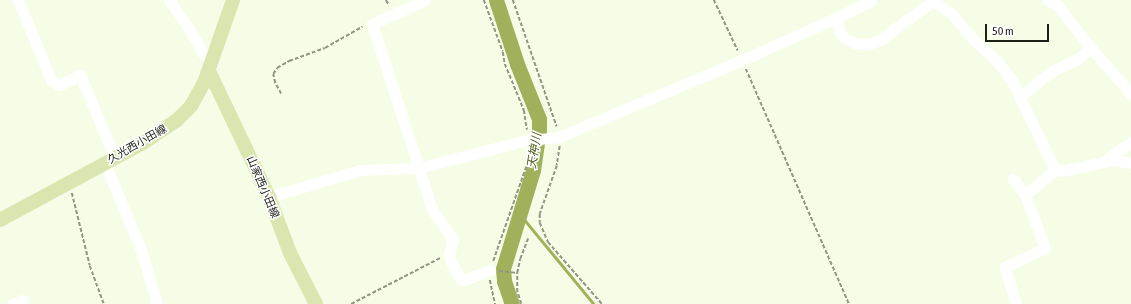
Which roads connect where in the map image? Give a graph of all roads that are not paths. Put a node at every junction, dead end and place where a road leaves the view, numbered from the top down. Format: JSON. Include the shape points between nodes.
{"nodes":[{"id":1,"x":18,"y":0,"type":"edge"},
{"id":2,"x":233,"y":0,"type":"edge"},
{"id":3,"x":425,"y":0,"type":"edge"},
{"id":4,"x":871,"y":0,"type":"edge"},
{"id":5,"x":934,"y":0,"type":"edge"},
{"id":6,"x":1048,"y":0,"type":"edge"},
{"id":7,"x":171,"y":1,"type":"edge"},
{"id":8,"x":836,"y":18,"type":"junction"},
{"id":9,"x":1091,"y":48,"type":"junction"},
{"id":10,"x":210,"y":67,"type":"junction"},
{"id":11,"x":1131,"y":94,"type":"edge"},
{"id":12,"x":1019,"y":96,"type":"junction"},
{"id":13,"x":1131,"y":142,"type":"edge"},
{"id":14,"x":110,"y":161,"type":"junction"},
{"id":15,"x":1107,"y":161,"type":"junction"},
{"id":16,"x":1131,"y":163,"type":"edge"},
{"id":17,"x":418,"y":168,"type":"junction"},
{"id":18,"x":1055,"y":170,"type":"junction"},
{"id":19,"x":1013,"y":179,"type":"dead end"},
{"id":20,"x":1025,"y":195,"type":"junction"},
{"id":21,"x":269,"y":196,"type":"junction"},
{"id":22,"x":0,"y":220,"type":"edge"},
{"id":23,"x":490,"y":270,"type":"road end"},
{"id":24,"x":23,"y":300,"type":"dead end"},
{"id":25,"x":12,"y":304,"type":"edge"},
{"id":26,"x":157,"y":304,"type":"edge"},
{"id":27,"x":316,"y":304,"type":"edge"},
{"id":28,"x":1016,"y":304,"type":"edge"}],
"edges":[{"from":1,"to":14,"type":"street","via":[[50,80],[59,85],[80,75]]},
{"from":2,"to":10,"type":"main road","name":"久光西小田線"},
{"from":3,"to":17,"type":"street","via":[[372,24]]},
{"from":4,"to":8,"type":"street"},
{"from":5,"to":8,"type":"street","via":[[880,40],[868,44],[855,43],[844,38]]},
{"from":5,"to":12,"type":"street","via":[[952,14],[975,41],[996,60]]},
{"from":6,"to":9,"type":"street","via":[[1057,5]]},
{"from":7,"to":10,"type":"street"},
{"from":8,"to":17,"type":"street","via":[[742,60],[555,137],[529,140]]},
{"from":9,"to":11,"type":"street"},
{"from":9,"to":12,"type":"street","via":[[1076,60],[1052,70]]},
{"from":10,"to":14,"type":"main road","name":"久光西小田線","via":[[191,106],[176,121]]},
{"from":10,"to":21,"type":"main road","name":"山家西小田線"},
{"from":12,"to":18,"type":"street"},
{"from":13,"to":15,"type":"street"},
{"from":14,"to":22,"type":"main road","name":"久光西小田線"},
{"from":14,"to":26,"type":"street"},
{"from":15,"to":16,"type":"street"},
{"from":15,"to":18,"type":"street","via":[[1061,171]]},
{"from":17,"to":21,"type":"street","via":[[360,170]]},
{"from":17,"to":23,"type":"street","via":[[432,209],[453,239],[449,254],[459,277],[463,280]]},
{"from":18,"to":20,"type":"street"},
{"from":19,"to":20,"type":"street"},
{"from":20,"to":28,"type":"street","via":[[1045,248],[1006,267]]},
{"from":21,"to":27,"type":"main road","name":"山家西小田線","via":[[290,253]]},
{"from":24,"to":25,"type":"street"}]}
